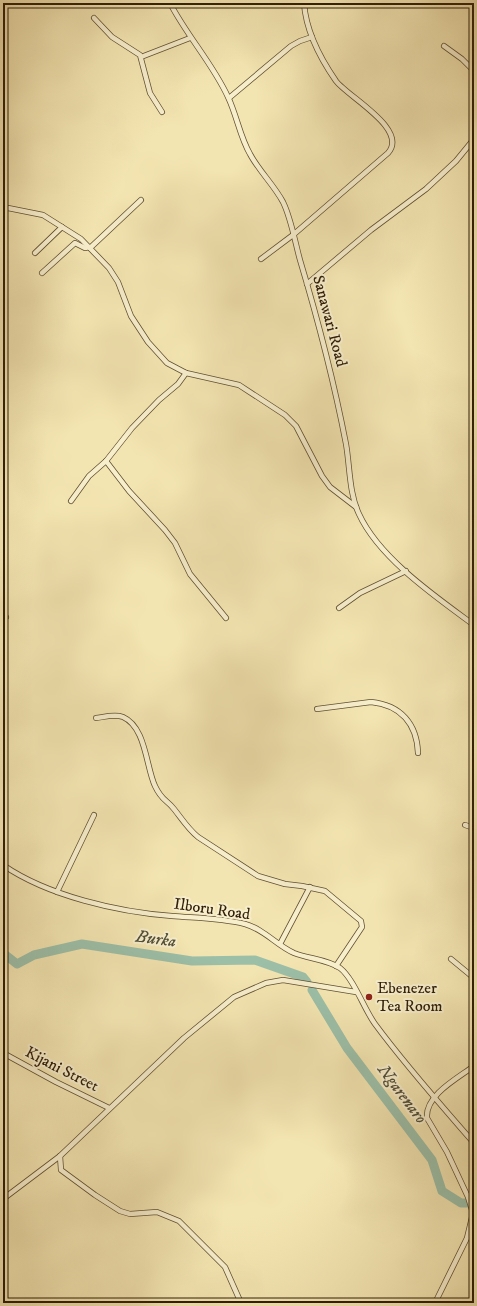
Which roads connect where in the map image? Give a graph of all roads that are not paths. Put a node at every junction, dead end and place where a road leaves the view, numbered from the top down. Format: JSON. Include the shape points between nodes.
{"nodes":[{"id":1,"x":170,"y":3,"type":"edge"},
{"id":2,"x":304,"y":3,"type":"edge"},
{"id":3,"x":94,"y":18,"type":"dead end"},
{"id":4,"x":312,"y":37,"type":"junction"},
{"id":5,"x":190,"y":38,"type":"junction"},
{"id":6,"x":444,"y":46,"type":"dead end"},
{"id":7,"x":141,"y":57,"type":"junction"},
{"id":8,"x":474,"y":71,"type":"edge"},
{"id":9,"x":229,"y":98,"type":"junction"},
{"id":10,"x":162,"y":112,"type":"dead end"},
{"id":11,"x":474,"y":139,"type":"edge"},
{"id":12,"x":141,"y":200,"type":"dead end"},
{"id":13,"x":3,"y":209,"type":"edge"},
{"id":14,"x":62,"y":227,"type":"junction"},
{"id":15,"x":293,"y":235,"type":"junction"},
{"id":16,"x":89,"y":248,"type":"junction"},
{"id":17,"x":35,"y":253,"type":"dead end"},
{"id":18,"x":261,"y":259,"type":"dead end"},
{"id":19,"x":42,"y":273,"type":"dead end"},
{"id":20,"x":307,"y":284,"type":"junction"},
{"id":21,"x":186,"y":373,"type":"junction"},
{"id":22,"x":106,"y":461,"type":"junction"},
{"id":23,"x":71,"y":501,"type":"dead end"},
{"id":24,"x":356,"y":508,"type":"junction"},
{"id":25,"x":406,"y":571,"type":"junction"},
{"id":26,"x":339,"y":608,"type":"dead end"},
{"id":27,"x":226,"y":618,"type":"dead end"},
{"id":28,"x":474,"y":625,"type":"edge"},
{"id":29,"x":317,"y":709,"type":"dead end"},
{"id":30,"x":96,"y":718,"type":"dead end"},
{"id":31,"x":418,"y":753,"type":"dead end"},
{"id":32,"x":94,"y":816,"type":"dead end"},
{"id":33,"x":465,"y":825,"type":"dead end"},
{"id":34,"x":474,"y":828,"type":"edge"},
{"id":35,"x":3,"y":865,"type":"edge"},
{"id":36,"x":310,"y":887,"type":"junction"},
{"id":37,"x":58,"y":892,"type":"junction"},
{"id":38,"x":280,"y":944,"type":"junction"},
{"id":39,"x":450,"y":960,"type":"dead end"},
{"id":40,"x":336,"y":966,"type":"junction"},
{"id":41,"x":474,"y":978,"type":"edge"},
{"id":42,"x":356,"y":992,"type":"junction"},
{"id":43,"x":3,"y":1053,"type":"edge"},
{"id":44,"x":474,"y":1066,"type":"edge"},
{"id":45,"x":434,"y":1098,"type":"junction"},
{"id":46,"x":109,"y":1108,"type":"junction"},
{"id":47,"x":474,"y":1143,"type":"edge"},
{"id":48,"x":60,"y":1156,"type":"junction"},
{"id":49,"x":3,"y":1199,"type":"edge"},
{"id":50,"x":473,"y":1213,"type":"edge"},
{"id":51,"x":241,"y":1303,"type":"edge"},
{"id":52,"x":435,"y":1303,"type":"edge"}],
"edges":[{"from":1,"to":5,"type":"street","name":"Sanawari Road"},
{"from":2,"to":4,"type":"street"},
{"from":3,"to":7,"type":"street","via":[[112,37]]},
{"from":4,"to":9,"type":"street","via":[[291,46]]},
{"from":4,"to":15,"type":"street","via":[[336,80],[344,90],[373,111],[392,136],[393,146],[388,154]]},
{"from":5,"to":7,"type":"street"},
{"from":5,"to":9,"type":"street","name":"Sanawari Road","via":[[211,65]]},
{"from":6,"to":8,"type":"street"},
{"from":7,"to":10,"type":"street","via":[[149,90]]},
{"from":9,"to":15,"type":"street","name":"Sanawari Road","via":[[250,153],[283,202]]},
{"from":11,"to":20,"type":"street","via":[[456,161],[430,185]]},
{"from":12,"to":16,"type":"street"},
{"from":13,"to":14,"type":"street","via":[[43,215]]},
{"from":14,"to":16,"type":"street","via":[[81,239]]},
{"from":14,"to":17,"type":"street"},
{"from":15,"to":18,"type":"street"},
{"from":15,"to":20,"type":"street","name":"Sanawari Road"},
{"from":16,"to":19,"type":"street","via":[[75,243]]},
{"from":16,"to":21,"type":"street","via":[[109,268],[118,282],[131,316],[148,342],[167,363]]},
{"from":20,"to":24,"type":"street","name":"Sanawari Road","via":[[346,443]]},
{"from":21,"to":22,"type":"street","via":[[132,428]]},
{"from":21,"to":24,"type":"street","via":[[239,385],[285,415],[296,426],[330,487]]},
{"from":22,"to":23,"type":"street","via":[[89,476]]},
{"from":22,"to":27,"type":"street","via":[[175,543],[190,574]]},
{"from":24,"to":25,"type":"street","name":"Sanawari Road","via":[[376,542]]},
{"from":25,"to":26,"type":"street","via":[[360,593]]},
{"from":25,"to":28,"type":"street","name":"Sanawari Road"},
{"from":29,"to":31,"type":"street","via":[[371,702],[392,707],[404,715],[413,728]]},
{"from":30,"to":36,"type":"street","via":[[119,716],[124,717],[132,725],[140,736],[153,781],[161,798],[174,808],[194,833],[258,876],[285,884]]},
{"from":32,"to":37,"type":"street"},
{"from":33,"to":34,"type":"street"},
{"from":35,"to":37,"type":"street","name":"Ilboru Road"},
{"from":36,"to":38,"type":"street"},
{"from":36,"to":40,"type":"street","via":[[325,891],[356,916],[363,925]]},
{"from":37,"to":38,"type":"street","name":"Ilboru Road","via":[[98,904],[152,914],[238,922],[262,931]]},
{"from":38,"to":40,"type":"street","name":"Ilboru Road","via":[[296,953]]},
{"from":39,"to":41,"type":"street"},
{"from":40,"to":42,"type":"street","via":[[344,973]]},
{"from":42,"to":45,"type":"street","via":[[377,1026]]},
{"from":42,"to":46,"type":"street","via":[[283,980],[274,980],[254,987],[226,1003],[184,1038]]},
{"from":43,"to":46,"type":"street","name":"Kijani Street"},
{"from":44,"to":45,"type":"street"},
{"from":45,"to":47,"type":"street"},
{"from":45,"to":50,"type":"street","via":[[428,1109],[427,1118],[447,1152]]},
{"from":46,"to":48,"type":"street"},
{"from":48,"to":49,"type":"street"},
{"from":48,"to":51,"type":"street","via":[[61,1170],[120,1211],[130,1214],[157,1212],[178,1221],[222,1263]]},
{"from":50,"to":52,"type":"street","via":[[467,1238]]}]}
